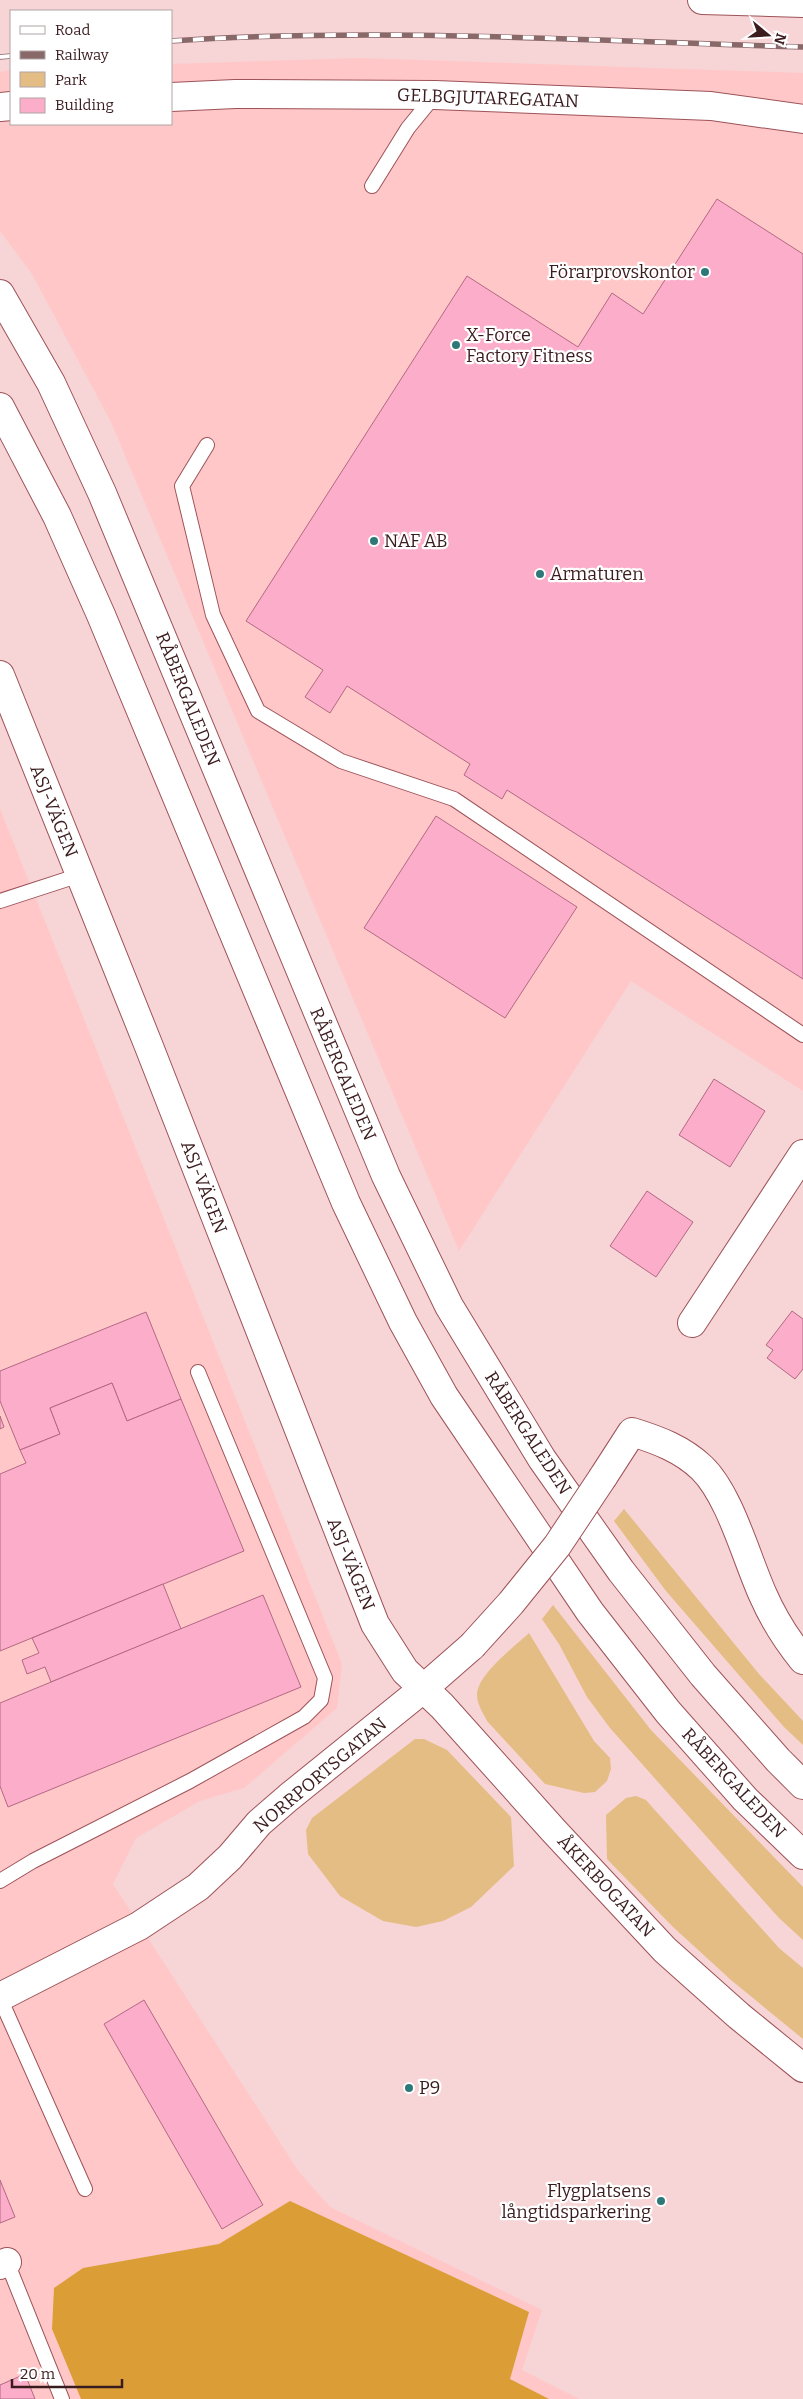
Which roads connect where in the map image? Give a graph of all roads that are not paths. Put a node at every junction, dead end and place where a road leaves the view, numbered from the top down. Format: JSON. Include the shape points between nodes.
{"nodes":[{"id":1,"x":702,"y":0,"type":"edge"},
{"id":2,"x":740,"y":1,"type":"edge"},
{"id":3,"x":803,"y":3,"type":"edge"},
{"id":4,"x":435,"y":95,"type":"junction"},
{"id":5,"x":172,"y":97,"type":"edge"},
{"id":6,"x":803,"y":119,"type":"edge"},
{"id":7,"x":372,"y":186,"type":"dead end"},
{"id":8,"x":0,"y":294,"type":"edge"},
{"id":9,"x":0,"y":407,"type":"edge"},
{"id":10,"x":207,"y":445,"type":"dead end"},
{"id":11,"x":0,"y":675,"type":"edge"},
{"id":12,"x":80,"y":875,"type":"junction"},
{"id":13,"x":0,"y":901,"type":"edge"},
{"id":14,"x":803,"y":1035,"type":"edge"},
{"id":15,"x":803,"y":1154,"type":"edge"},
{"id":16,"x":692,"y":1324,"type":"dead end"},
{"id":17,"x":198,"y":1372,"type":"dead end"},
{"id":18,"x":795,"y":1634,"type":"edge"},
{"id":19,"x":803,"y":1660,"type":"edge"},
{"id":20,"x":424,"y":1688,"type":"junction"},
{"id":21,"x":803,"y":1784,"type":"edge"},
{"id":22,"x":803,"y":1855,"type":"edge"},
{"id":23,"x":0,"y":1881,"type":"edge"},
{"id":24,"x":0,"y":1998,"type":"edge"},
{"id":25,"x":803,"y":2068,"type":"edge"},
{"id":26,"x":85,"y":2189,"type":"dead end"},
{"id":27,"x":4,"y":2264,"type":"edge"},
{"id":28,"x":62,"y":2399,"type":"edge"}],
"edges":[{"from":1,"to":2,"type":"street"},
{"from":2,"to":3,"type":"street"},
{"from":4,"to":5,"type":"street","name":"GELBGJUTAREGATAN"},
{"from":4,"to":6,"type":"street","name":"GELBGJUTAREGATAN","via":[[711,106]]},
{"from":4,"to":7,"type":"lane","via":[[408,128]]},
{"from":8,"to":21,"type":"street","name":"RÅBERGALEDEN","via":[[51,383],[102,493],[386,1176],[449,1306],[542,1459],[620,1571],[704,1676]]},
{"from":9,"to":22,"type":"street","name":"RÅBERGALEDEN","via":[[57,516],[101,615],[346,1203],[444,1396],[590,1612],[662,1705],[746,1799]]},
{"from":10,"to":14,"type":"lane","via":[[182,486],[213,615],[258,711],[341,761],[454,799]]},
{"from":11,"to":12,"type":"street","name":"ASJ-VÄGEN"},
{"from":12,"to":13,"type":"lane"},
{"from":12,"to":20,"type":"street","name":"ASJ-VÄGEN","via":[[375,1624],[405,1671]]},
{"from":15,"to":16,"type":"street"},
{"from":17,"to":23,"type":"lane","via":[[325,1678],[321,1700],[304,1717]]},
{"from":18,"to":19,"type":"street"},
{"from":18,"to":20,"type":"street","name":"NORRPORTSGATAN","bridge":true,"via":[[763,1596],[729,1512],[703,1469],[680,1450],[632,1432],[557,1546],[511,1603],[472,1646]]},
{"from":20,"to":24,"type":"street","name":"NORRPORTSGATAN","via":[[289,1797],[198,1887],[139,1926]]},
{"from":20,"to":25,"type":"street","name":"ÅKERBOGATAN","via":[[665,1950]]},
{"from":24,"to":26,"type":"lane"},
{"from":27,"to":28,"type":"lane"}]}
